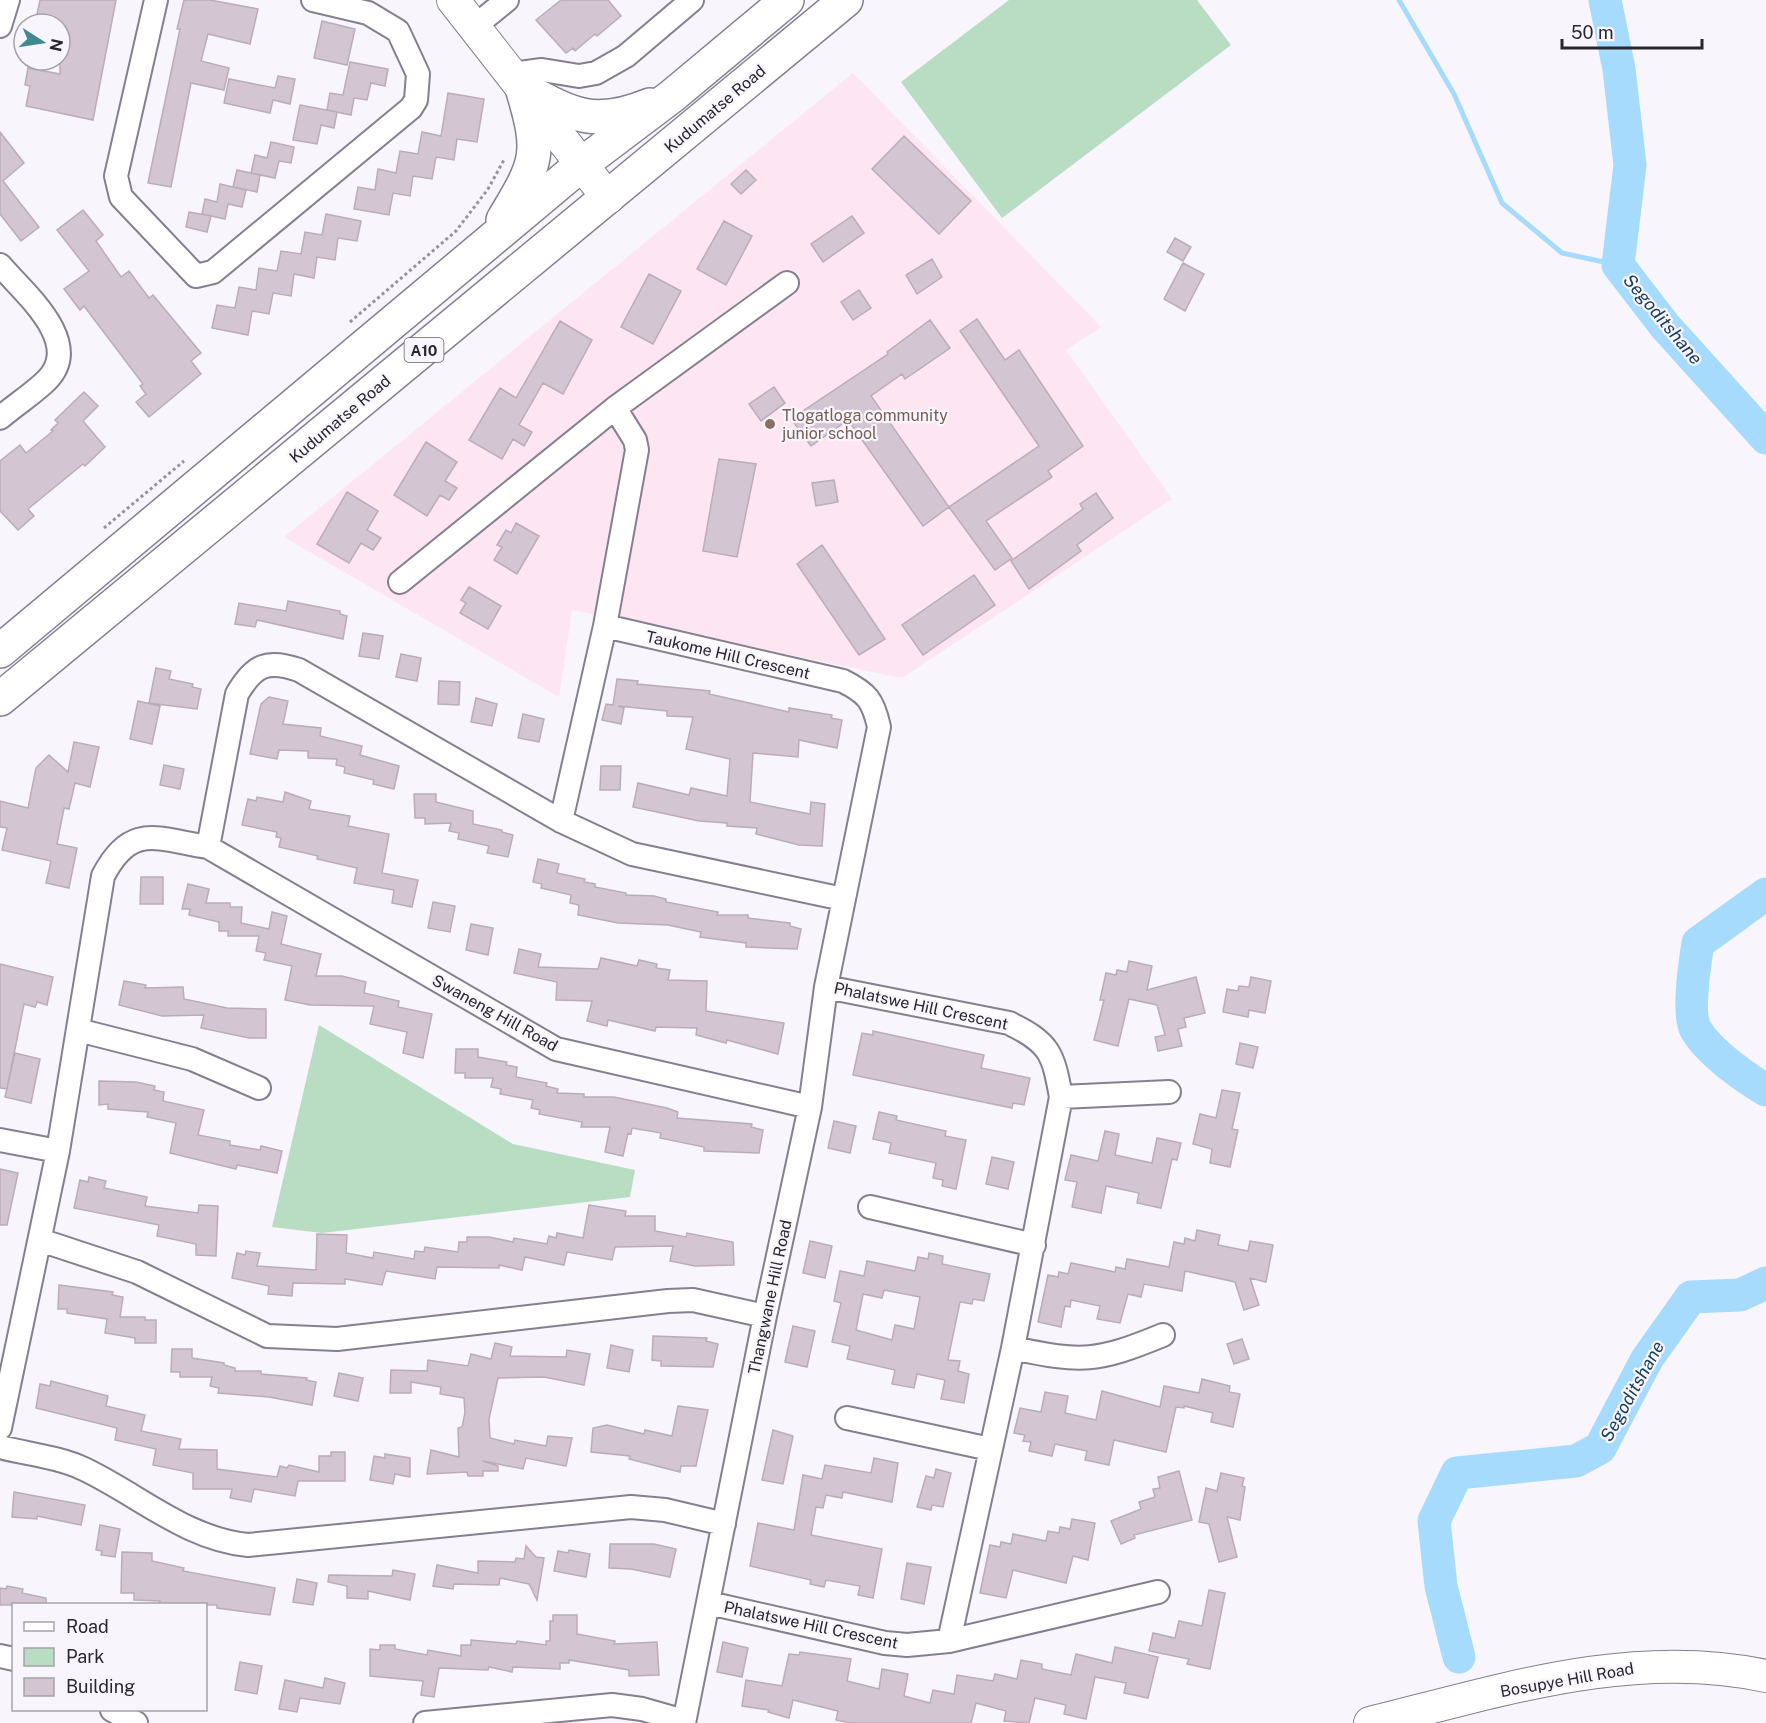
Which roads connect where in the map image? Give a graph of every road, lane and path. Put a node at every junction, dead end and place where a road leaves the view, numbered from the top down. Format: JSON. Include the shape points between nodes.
{"nodes":[{"id":1,"x":8,"y":0,"type":"edge"},
{"id":2,"x":156,"y":0,"type":"edge"},
{"id":3,"x":313,"y":0,"type":"edge"},
{"id":4,"x":453,"y":0,"type":"edge"},
{"id":5,"x":507,"y":0,"type":"edge"},
{"id":6,"x":692,"y":0,"type":"edge"},
{"id":7,"x":787,"y":0,"type":"edge"},
{"id":8,"x":846,"y":0,"type":"edge"},
{"id":9,"x":0,"y":26,"type":"edge"},
{"id":10,"x":475,"y":26,"type":"junction"},
{"id":11,"x":517,"y":81,"type":"junction"},
{"id":12,"x":672,"y":96,"type":"junction"},
{"id":13,"x":534,"y":160,"type":"junction"},
{"id":14,"x":582,"y":164,"type":"junction"},
{"id":15,"x":608,"y":198,"type":"junction"},
{"id":16,"x":472,"y":259,"type":"junction"},
{"id":17,"x":0,"y":265,"type":"edge"},
{"id":18,"x":787,"y":284,"type":"dead end"},
{"id":19,"x":348,"y":324,"type":"dead end"},
{"id":20,"x":615,"y":408,"type":"junction"},
{"id":21,"x":0,"y":418,"type":"edge"},
{"id":22,"x":191,"y":456,"type":"dead end"},
{"id":23,"x":95,"y":536,"type":"dead end"},
{"id":24,"x":400,"y":582,"type":"dead end"},
{"id":25,"x":605,"y":626,"type":"junction"},
{"id":26,"x":0,"y":651,"type":"edge"},
{"id":27,"x":0,"y":699,"type":"edge"},
{"id":28,"x":561,"y":821,"type":"junction"},
{"id":29,"x":208,"y":847,"type":"junction"},
{"id":30,"x":849,"y":870,"type":"joint"},
{"id":31,"x":843,"y":899,"type":"junction"},
{"id":32,"x":826,"y":987,"type":"junction"},
{"id":33,"x":78,"y":1030,"type":"junction"},
{"id":34,"x":259,"y":1088,"type":"dead end"},
{"id":35,"x":1169,"y":1092,"type":"dead end"},
{"id":36,"x":1061,"y":1096,"type":"junction"},
{"id":37,"x":810,"y":1107,"type":"junction"},
{"id":38,"x":0,"y":1140,"type":"edge"},
{"id":39,"x":58,"y":1151,"type":"junction"},
{"id":40,"x":870,"y":1207,"type":"dead end"},
{"id":41,"x":40,"y":1240,"type":"junction"},
{"id":42,"x":1034,"y":1245,"type":"junction"},
{"id":43,"x":765,"y":1316,"type":"junction"},
{"id":44,"x":1163,"y":1335,"type":"dead end"},
{"id":45,"x":8,"y":1345,"type":"edge"},
{"id":46,"x":1013,"y":1348,"type":"junction"},
{"id":47,"x":847,"y":1418,"type":"dead end"},
{"id":48,"x":0,"y":1428,"type":"edge"},
{"id":49,"x":0,"y":1448,"type":"edge"},
{"id":50,"x":990,"y":1449,"type":"junction"},
{"id":51,"x":724,"y":1524,"type":"junction"},
{"id":52,"x":1158,"y":1592,"type":"dead end"},
{"id":53,"x":709,"y":1603,"type":"junction"},
{"id":54,"x":949,"y":1641,"type":"junction"},
{"id":55,"x":1766,"y":1676,"type":"edge"},
{"id":56,"x":114,"y":1711,"type":"edge"},
{"id":57,"x":684,"y":1722,"type":"edge"},
{"id":58,"x":136,"y":1723,"type":"edge"},
{"id":59,"x":425,"y":1723,"type":"edge"},
{"id":60,"x":1370,"y":1723,"type":"edge"}],
"edges":[{"from":1,"to":9,"type":"street"},
{"from":2,"to":3,"type":"street","via":[[117,187],[121,197],[196,276],[206,276],[416,100],[418,74],[398,31],[368,13]]},
{"from":4,"to":10,"type":"street"},
{"from":5,"to":10,"type":"street"},
{"from":6,"to":11,"type":"street","via":[[626,56],[596,73],[579,76],[548,70]]},
{"from":7,"to":12,"type":"main road","number":"A10"},
{"from":8,"to":15,"type":"main road","name":"Kudumatse Road","number":"A10"},
{"from":10,"to":11,"type":"street"},
{"from":11,"to":12,"type":"main road","via":[[566,112],[588,117],[615,117]]},
{"from":11,"to":13,"type":"main road","via":[[535,131]]},
{"from":11,"to":14,"type":"street"},
{"from":12,"to":14,"type":"main road","number":"A10"},
{"from":13,"to":16,"type":"main road","via":[[523,188],[503,220]]},
{"from":13,"to":19,"type":"path","via":[[507,155],[488,189],[456,231]]},
{"from":14,"to":15,"type":"street"},
{"from":14,"to":16,"type":"main road","number":"A10"},
{"from":15,"to":27,"type":"main road","name":"Kudumatse Road","number":"A10"},
{"from":16,"to":26,"type":"main road","number":"A10"},
{"from":17,"to":21,"type":"street","via":[[52,326],[59,343],[59,361],[48,379]]},
{"from":18,"to":20,"type":"street"},
{"from":20,"to":24,"type":"street"},
{"from":20,"to":25,"type":"street","via":[[637,450]]},
{"from":22,"to":23,"type":"path"},
{"from":25,"to":28,"type":"street"},
{"from":25,"to":30,"type":"street","name":"Taukome Hill Crescent","via":[[843,681],[863,691],[879,727]]},
{"from":28,"to":29,"type":"street","via":[[299,670],[282,664],[264,665],[248,676],[237,694]]},
{"from":28,"to":31,"type":"street","via":[[632,854]]},
{"from":29,"to":33,"type":"street","via":[[151,837],[136,839],[112,859],[103,876]]},
{"from":29,"to":37,"type":"street","name":"Swaneng Hill Road","via":[[556,1049]]},
{"from":30,"to":31,"type":"street","name":"Thangwane Hill Road"},
{"from":31,"to":32,"type":"street","name":"Thangwane Hill Road"},
{"from":32,"to":36,"type":"street","name":"Phalatswe Hill Crescent","via":[[1009,1023],[1046,1046],[1055,1065]]},
{"from":32,"to":37,"type":"street","name":"Thangwane Hill Road"},
{"from":33,"to":34,"type":"street","via":[[192,1059]]},
{"from":33,"to":39,"type":"street"},
{"from":35,"to":36,"type":"street"},
{"from":36,"to":42,"type":"street"},
{"from":37,"to":43,"type":"street","name":"Thangwane Hill Road"},
{"from":38,"to":39,"type":"street"},
{"from":39,"to":41,"type":"street"},
{"from":40,"to":42,"type":"street"},
{"from":41,"to":43,"type":"street","via":[[137,1272],[255,1331],[279,1338],[337,1339],[685,1300]]},
{"from":41,"to":45,"type":"street"},
{"from":42,"to":46,"type":"street"},
{"from":43,"to":51,"type":"street","name":"Thangwane Hill Road"},
{"from":44,"to":46,"type":"street","via":[[1092,1359],[1066,1359]]},
{"from":45,"to":48,"type":"street"},
{"from":46,"to":50,"type":"street"},
{"from":47,"to":50,"type":"street"},
{"from":49,"to":51,"type":"street","via":[[84,1469],[185,1527],[226,1543],[278,1543],[630,1507],[665,1510]]},
{"from":50,"to":54,"type":"street"},
{"from":51,"to":53,"type":"street","name":"Thangwane Hill Road"},
{"from":52,"to":54,"type":"street","name":"Phalatswe Hill Crescent"},
{"from":53,"to":54,"type":"street","name":"Phalatswe Hill Crescent","via":[[885,1643]]},
{"from":53,"to":57,"type":"street","name":"Thangwane Hill Road"},
{"from":55,"to":60,"type":"street","name":"Bosupye Hill Road","via":[[1666,1666],[1609,1670],[1548,1680]]},
{"from":56,"to":58,"type":"street"},
{"from":57,"to":59,"type":"street","via":[[642,1709],[612,1705]]}]}
